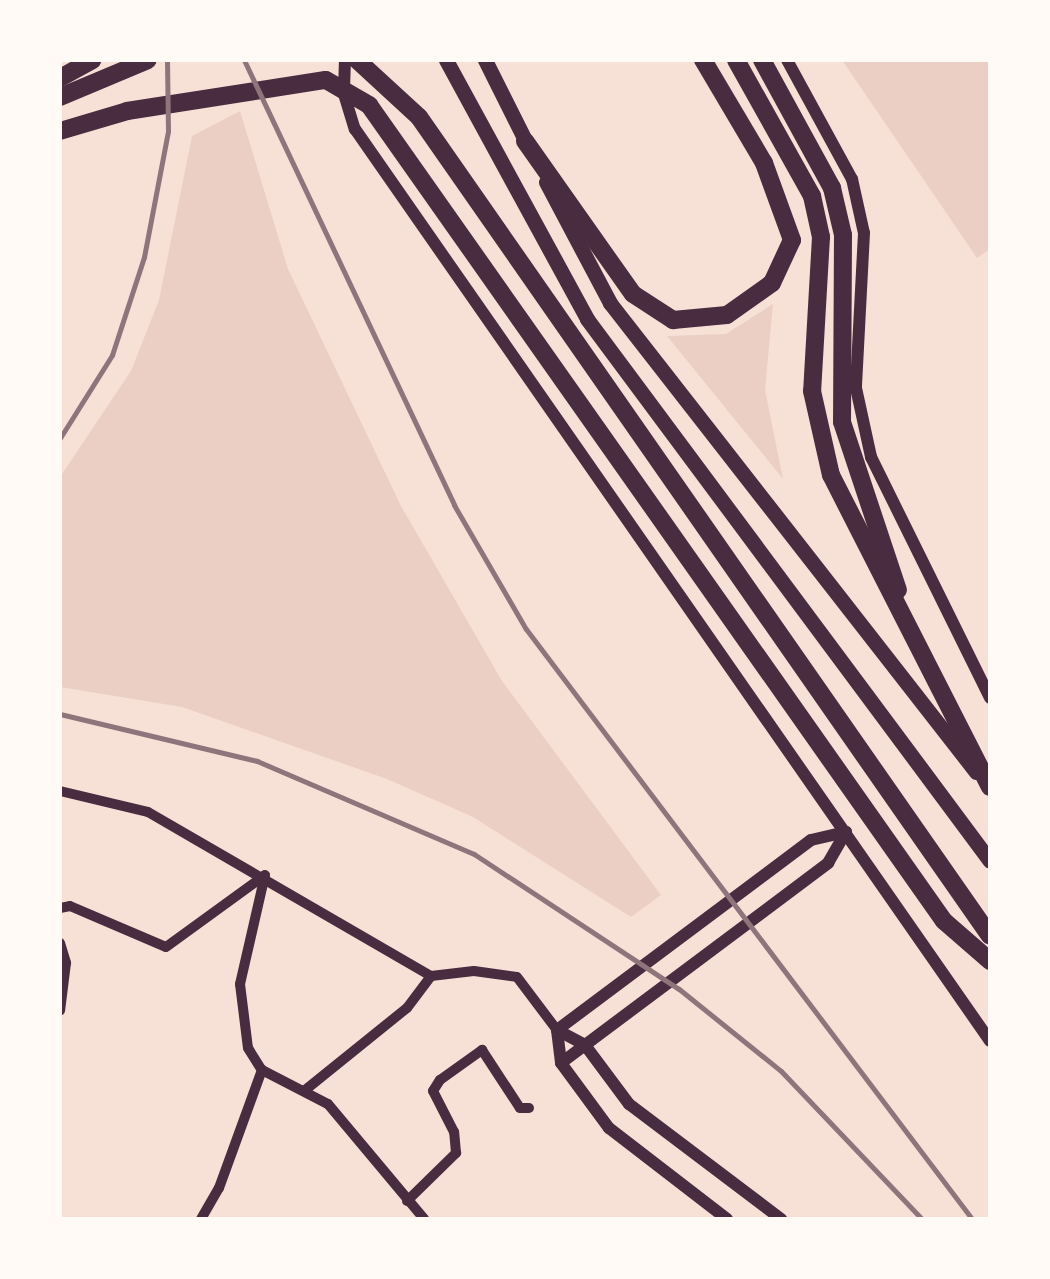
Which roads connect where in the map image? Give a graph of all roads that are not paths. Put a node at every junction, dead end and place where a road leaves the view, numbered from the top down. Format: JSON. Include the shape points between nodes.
{"nodes":[{"id":1,"x":92,"y":60,"type":"edge"},
{"id":2,"x":148,"y":60,"type":"edge"},
{"id":3,"x":345,"y":60,"type":"edge"},
{"id":4,"x":357,"y":60,"type":"edge"},
{"id":5,"x":446,"y":60,"type":"edge"},
{"id":6,"x":486,"y":60,"type":"edge"},
{"id":7,"x":703,"y":60,"type":"edge"},
{"id":8,"x":736,"y":60,"type":"edge"},
{"id":9,"x":762,"y":60,"type":"edge"},
{"id":10,"x":787,"y":60,"type":"edge"},
{"id":11,"x":60,"y":78,"type":"edge"},
{"id":12,"x":60,"y":97,"type":"edge"},
{"id":13,"x":60,"y":131,"type":"edge"},
{"id":14,"x":526,"y":142,"type":"junction"},
{"id":15,"x":908,"y":624,"type":"junction"},
{"id":16,"x":990,"y":698,"type":"edge"},
{"id":17,"x":990,"y":789,"type":"edge"},
{"id":18,"x":60,"y":791,"type":"edge"},
{"id":19,"x":846,"y":832,"type":"junction"},
{"id":20,"x":990,"y":861,"type":"edge"},
{"id":21,"x":265,"y":874,"type":"junction"},
{"id":22,"x":60,"y":908,"type":"edge"},
{"id":23,"x":990,"y":936,"type":"edge"},
{"id":24,"x":60,"y":943,"type":"edge"},
{"id":25,"x":990,"y":961,"type":"edge"},
{"id":26,"x":431,"y":976,"type":"junction"},
{"id":27,"x":60,"y":1011,"type":"edge"},
{"id":28,"x":558,"y":1030,"type":"junction"},
{"id":29,"x":990,"y":1041,"type":"edge"},
{"id":30,"x":585,"y":1045,"type":"junction"},
{"id":31,"x":561,"y":1062,"type":"junction"},
{"id":32,"x":262,"y":1070,"type":"junction"},
{"id":33,"x":304,"y":1091,"type":"junction"},
{"id":34,"x":529,"y":1108,"type":"dead end"},
{"id":35,"x":407,"y":1200,"type":"junction"},
{"id":36,"x":201,"y":1219,"type":"edge"},
{"id":37,"x":424,"y":1219,"type":"edge"},
{"id":38,"x":727,"y":1219,"type":"edge"},
{"id":39,"x":782,"y":1219,"type":"edge"}],
"edges":[{"from":1,"to":11,"type":"highway"},
{"from":2,"to":12,"type":"highway"},
{"from":3,"to":19,"type":"street","via":[[344,94],[355,129]]},
{"from":4,"to":23,"type":"highway","via":[[418,116]]},
{"from":5,"to":20,"type":"main road","via":[[586,319]]},
{"from":6,"to":14,"type":"main road"},
{"from":7,"to":14,"type":"highway","via":[[785,207],[792,240],[786,262],[753,302],[698,322],[652,311],[633,294]]},
{"from":8,"to":15,"type":"highway","via":[[812,196],[821,238],[812,391],[818,428],[854,528]]},
{"from":9,"to":15,"type":"highway","via":[[832,188],[843,235],[842,422]]},
{"from":10,"to":16,"type":"street","via":[[852,180],[864,233],[856,388],[871,457]]},
{"from":13,"to":25,"type":"highway","via":[[128,111],[326,80],[369,105],[944,921]]},
{"from":14,"to":17,"type":"main road","via":[[610,303]]},
{"from":15,"to":17,"type":"highway"},
{"from":18,"to":21,"type":"street","via":[[148,812]]},
{"from":19,"to":28,"type":"street","via":[[811,840]]},
{"from":19,"to":29,"type":"street"},
{"from":19,"to":30,"type":"street","via":[[828,863]]},
{"from":21,"to":22,"type":"street","via":[[166,947],[70,906]]},
{"from":21,"to":26,"type":"street"},
{"from":21,"to":32,"type":"street","via":[[240,984],[248,1048]]},
{"from":24,"to":27,"type":"street","via":[[66,962]]},
{"from":26,"to":28,"type":"street","via":[[474,971],[517,978]]},
{"from":26,"to":33,"type":"street","via":[[407,1008]]},
{"from":28,"to":30,"type":"street"},
{"from":28,"to":31,"type":"street"},
{"from":30,"to":31,"type":"street"},
{"from":30,"to":39,"type":"street","via":[[628,1104]]},
{"from":31,"to":38,"type":"street","via":[[609,1128]]},
{"from":32,"to":33,"type":"street"},
{"from":32,"to":36,"type":"street"},
{"from":33,"to":35,"type":"street","via":[[328,1104]]},
{"from":34,"to":35,"type":"street","via":[[520,1108],[482,1050],[440,1080],[433,1091],[454,1132],[456,1153]]},
{"from":35,"to":37,"type":"street"}]}
